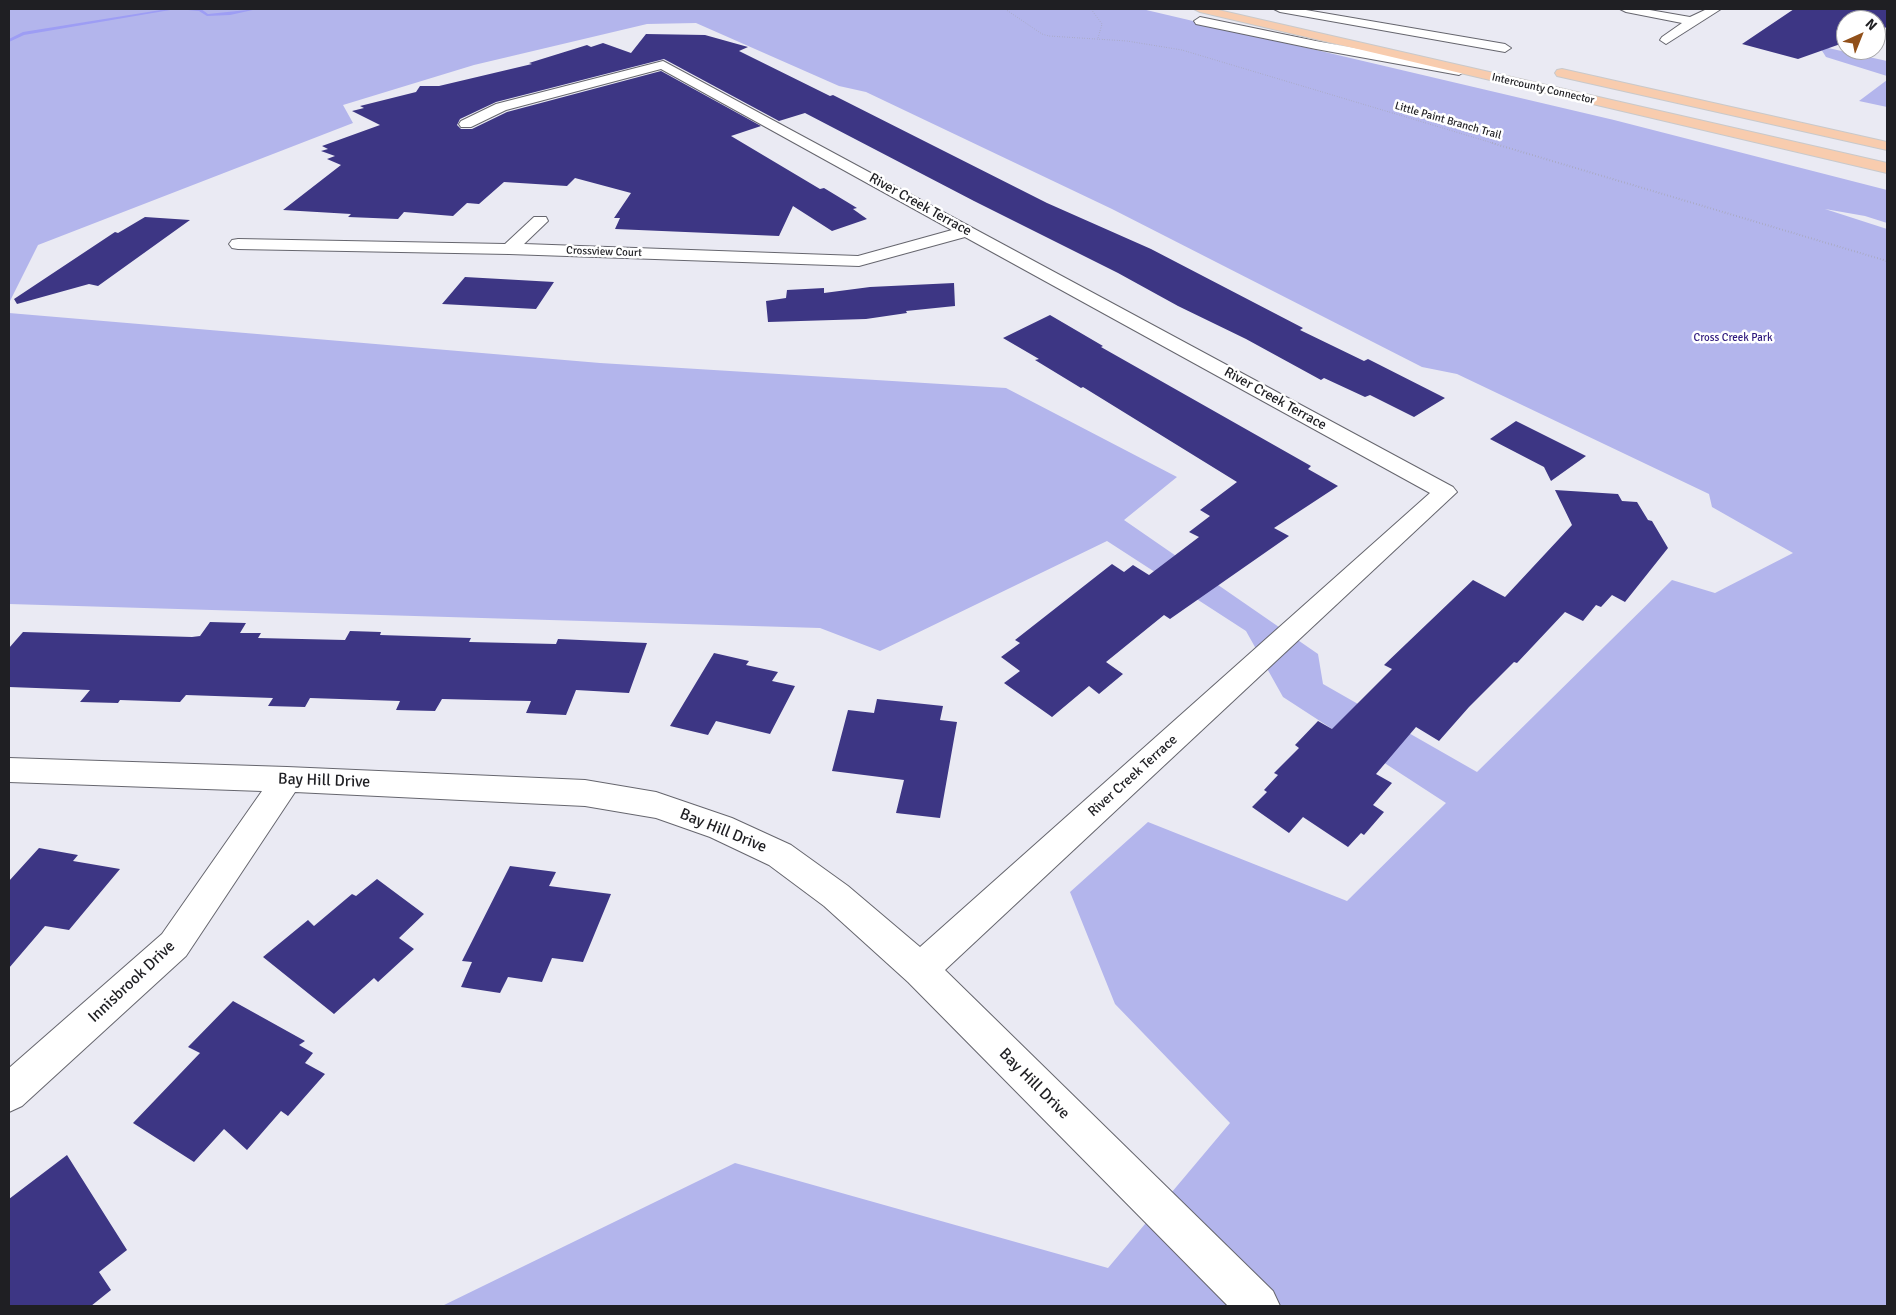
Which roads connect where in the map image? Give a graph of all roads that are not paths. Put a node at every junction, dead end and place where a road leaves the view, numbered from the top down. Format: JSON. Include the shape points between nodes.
{"nodes":[{"id":1,"x":1275,"y":9,"type":"edge"},
{"id":2,"x":1280,"y":9,"type":"edge"},
{"id":3,"x":1626,"y":9,"type":"edge"},
{"id":4,"x":1716,"y":9,"type":"edge"},
{"id":5,"x":1200,"y":15,"type":"edge"},
{"id":6,"x":1692,"y":21,"type":"junction"},
{"id":7,"x":1666,"y":40,"type":"dead end"},
{"id":8,"x":1504,"y":54,"type":"joint"},
{"id":9,"x":1551,"y":71,"type":"dead end"},
{"id":10,"x":466,"y":124,"type":"dead end"},
{"id":11,"x":1887,"y":146,"type":"edge"},
{"id":12,"x":1887,"y":168,"type":"edge"},
{"id":13,"x":540,"y":221,"type":"dead end"},
{"id":14,"x":966,"y":230,"type":"junction"},
{"id":15,"x":238,"y":244,"type":"dead end"},
{"id":16,"x":509,"y":249,"type":"junction"},
{"id":17,"x":9,"y":770,"type":"edge"},
{"id":18,"x":287,"y":779,"type":"junction"},
{"id":19,"x":920,"y":970,"type":"junction"},
{"id":20,"x":9,"y":1093,"type":"edge"},
{"id":21,"x":1258,"y":1306,"type":"edge"}],
"edges":[{"from":1,"to":8,"type":"highway","name":"Intercounty Connector"},
{"from":2,"to":8,"type":"street","via":[[1400,28]]},
{"from":3,"to":6,"type":"street"},
{"from":4,"to":6,"type":"street"},
{"from":5,"to":12,"type":"highway","name":"Intercounty Connector","via":[[1486,75]]},
{"from":6,"to":7,"type":"street"},
{"from":9,"to":11,"type":"highway","name":"Intercounty Connector"},
{"from":10,"to":14,"type":"street","name":"River Creek Terrace","via":[[501,108],[663,65]]},
{"from":13,"to":16,"type":"street"},
{"from":14,"to":16,"type":"street","name":"Crossview Court","via":[[860,261]]},
{"from":14,"to":19,"type":"street","name":"River Creek Terrace","via":[[1445,492]]},
{"from":15,"to":16,"type":"street","name":"Crossview Court"},
{"from":17,"to":18,"type":"street","name":"Bay Hill Drive"},
{"from":18,"to":19,"type":"street","name":"Bay Hill Drive","via":[[585,792],[656,805],[721,826],[780,855],[836,896]]},
{"from":18,"to":20,"type":"street","name":"Innisbrook Drive","via":[[174,945]]},
{"from":19,"to":21,"type":"street","name":"Bay Hill Drive"}]}
